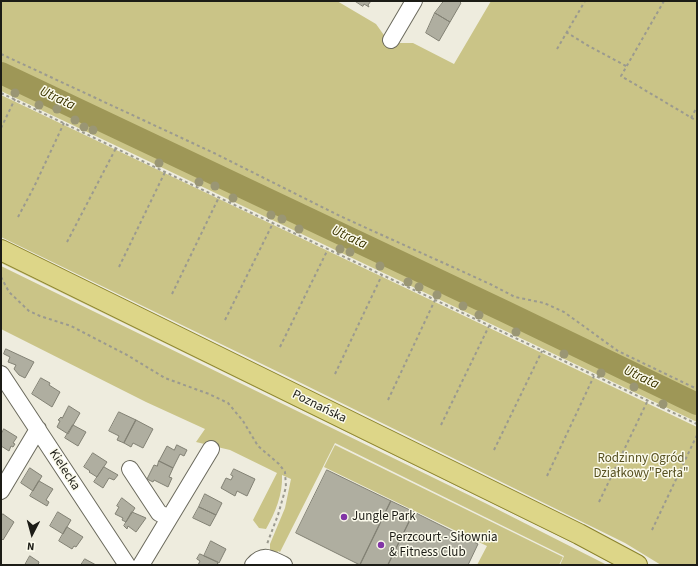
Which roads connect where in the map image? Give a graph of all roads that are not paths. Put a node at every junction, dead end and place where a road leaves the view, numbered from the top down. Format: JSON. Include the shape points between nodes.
{"nodes":[{"id":1,"x":414,"y":1,"type":"edge"},
{"id":2,"x":391,"y":40,"type":"dead end"},
{"id":3,"x":1,"y":250,"type":"edge"},
{"id":4,"x":1,"y":374,"type":"edge"},
{"id":5,"x":38,"y":429,"type":"junction"},
{"id":6,"x":211,"y":449,"type":"dead end"},
{"id":7,"x":130,"y":469,"type":"dead end"},
{"id":8,"x":1,"y":492,"type":"edge"},
{"id":9,"x":169,"y":518,"type":"junction"},
{"id":10,"x":258,"y":561,"type":"edge"},
{"id":11,"x":127,"y":565,"type":"edge"},
{"id":12,"x":141,"y":565,"type":"edge"},
{"id":13,"x":284,"y":565,"type":"edge"},
{"id":14,"x":637,"y":565,"type":"edge"}],
"edges":[{"from":1,"to":2,"type":"street"},
{"from":3,"to":14,"type":"main road","name":"Poznańska","via":[[579,534]]},
{"from":4,"to":5,"type":"street","name":"Kielecka"},
{"from":5,"to":8,"type":"street"},
{"from":5,"to":11,"type":"street","name":"Kielecka"},
{"from":6,"to":9,"type":"street"},
{"from":7,"to":9,"type":"street","via":[[159,513]]},
{"from":9,"to":12,"type":"street"},
{"from":10,"to":13,"type":"street","via":[[270,558]]}]}
